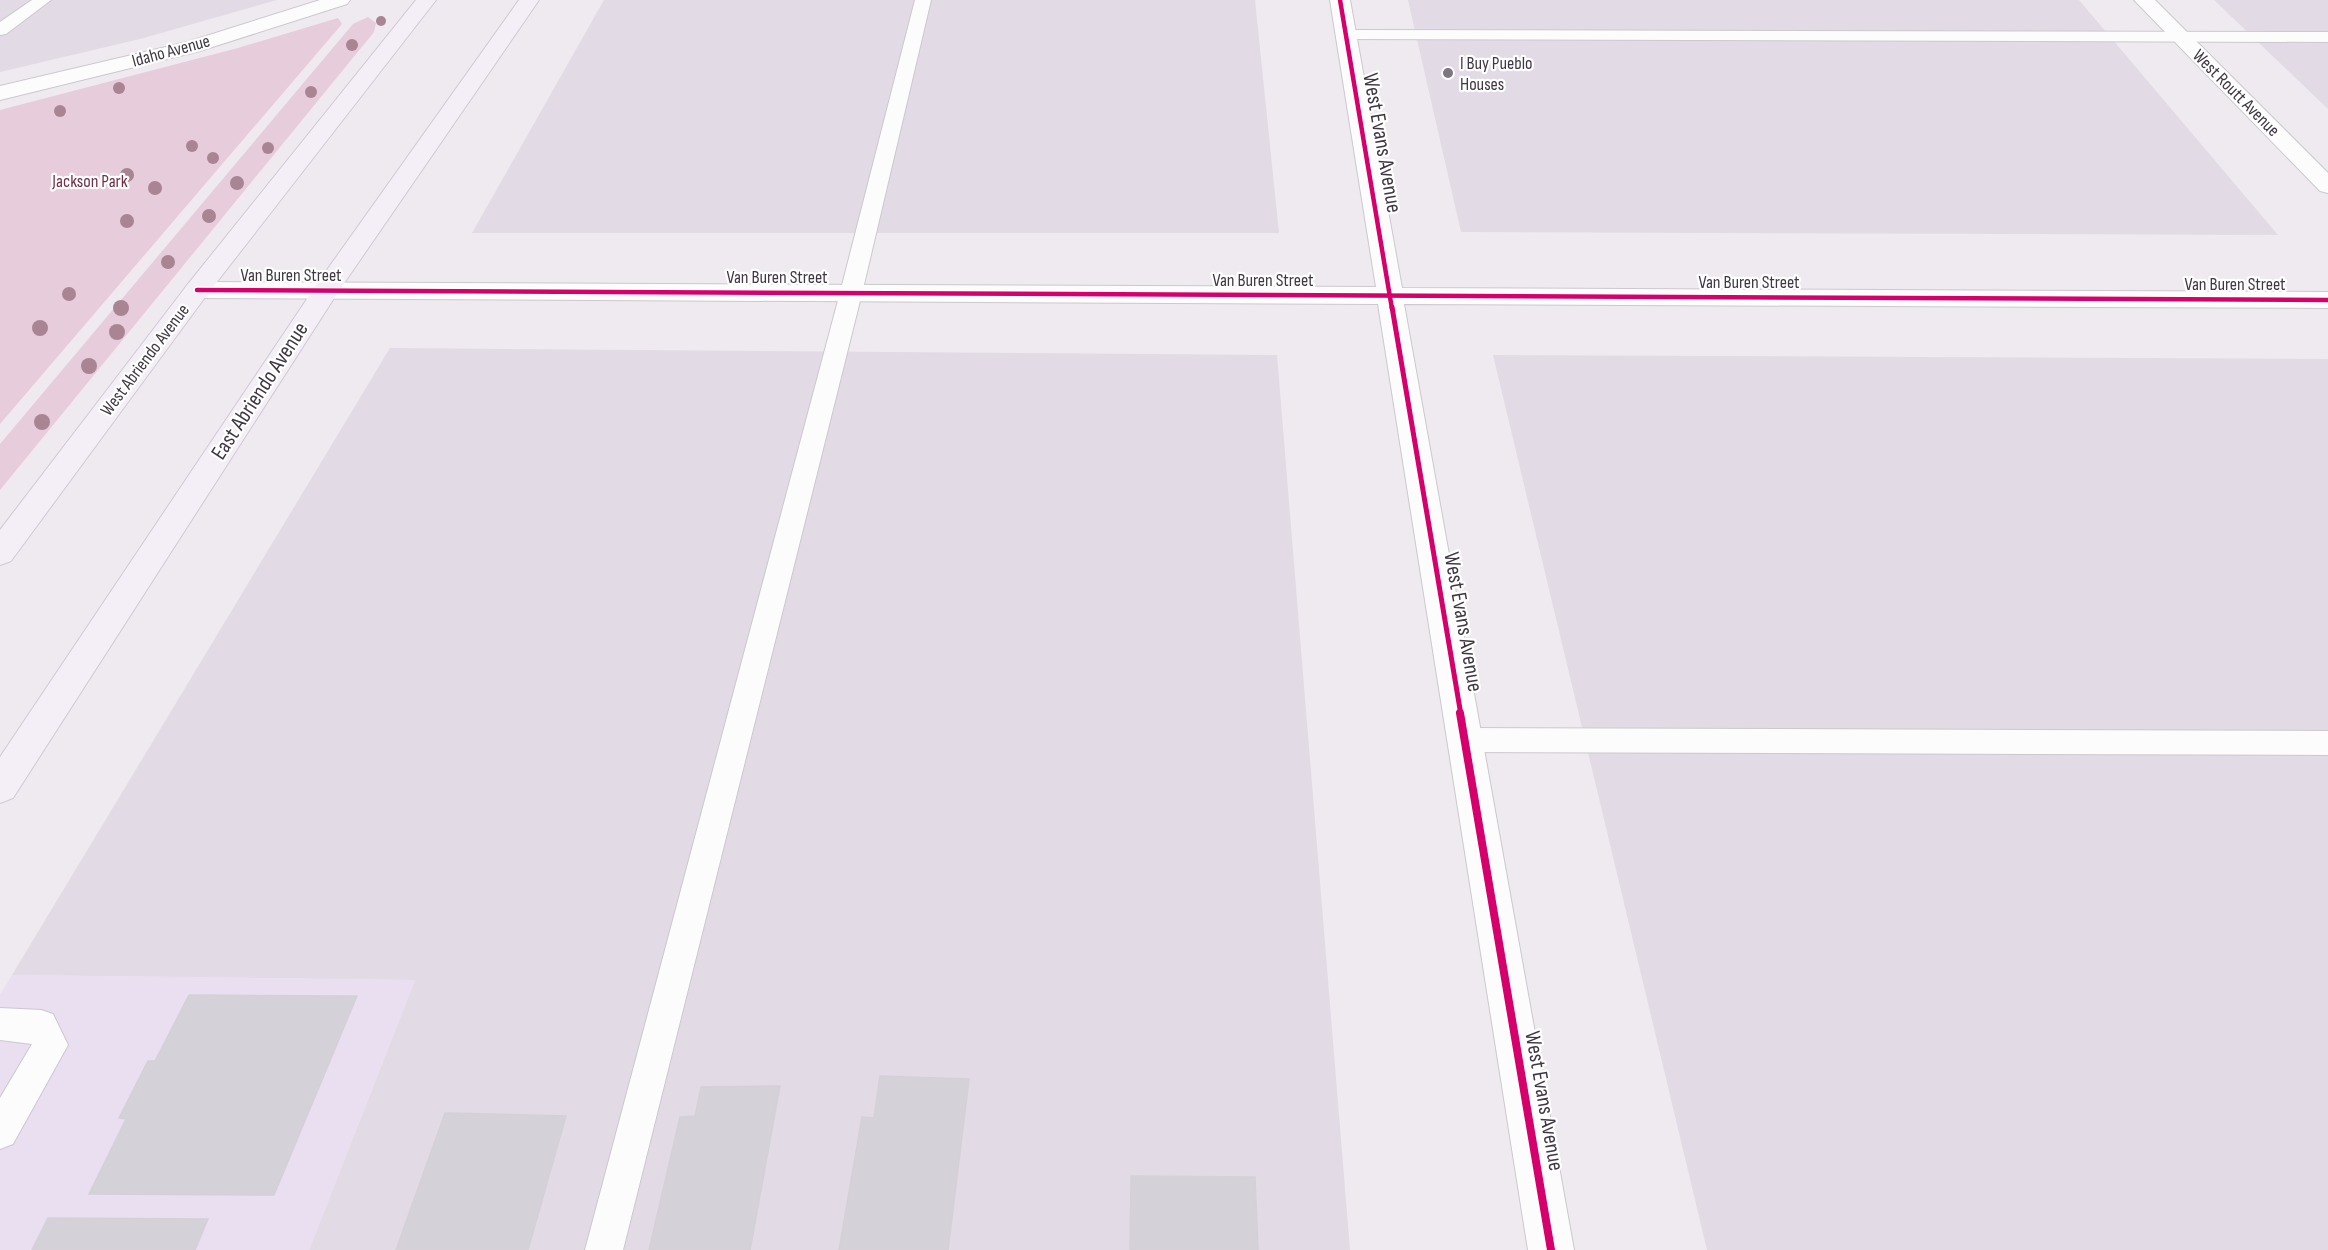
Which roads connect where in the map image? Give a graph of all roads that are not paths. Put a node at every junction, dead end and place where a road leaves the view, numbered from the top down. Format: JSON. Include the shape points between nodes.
{"nodes":[{"id":1,"x":43,"y":0,"type":"edge"},
{"id":2,"x":340,"y":0,"type":"edge"},
{"id":3,"x":426,"y":0,"type":"edge"},
{"id":4,"x":529,"y":0,"type":"edge"},
{"id":5,"x":923,"y":0,"type":"edge"},
{"id":6,"x":1340,"y":0,"type":"edge"},
{"id":7,"x":2144,"y":0,"type":"edge"},
{"id":8,"x":0,"y":30,"type":"edge"},
{"id":9,"x":1346,"y":34,"type":"junction"},
{"id":10,"x":2180,"y":37,"type":"junction"},
{"id":11,"x":2328,"y":37,"type":"edge"},
{"id":12,"x":0,"y":93,"type":"edge"},
{"id":13,"x":2328,"y":186,"type":"edge"},
{"id":14,"x":197,"y":290,"type":"junction"},
{"id":15,"x":327,"y":290,"type":"junction"},
{"id":16,"x":851,"y":293,"type":"junction"},
{"id":17,"x":1389,"y":295,"type":"junction"},
{"id":18,"x":2328,"y":300,"type":"edge"},
{"id":19,"x":0,"y":553,"type":"edge"},
{"id":20,"x":1464,"y":740,"type":"junction"},
{"id":21,"x":2328,"y":743,"type":"edge"},
{"id":22,"x":0,"y":787,"type":"edge"},
{"id":23,"x":0,"y":1024,"type":"edge"},
{"id":24,"x":0,"y":1131,"type":"edge"},
{"id":25,"x":604,"y":1250,"type":"edge"},
{"id":26,"x":1551,"y":1250,"type":"edge"}],
"edges":[{"from":1,"to":8,"type":"lane"},
{"from":2,"to":12,"type":"street","name":"Idaho Avenue","via":[[193,47]]},
{"from":3,"to":14,"type":"main road","name":"West Abriendo Avenue"},
{"from":4,"to":15,"type":"main road","name":"East Abriendo Avenue"},
{"from":5,"to":16,"type":"lane"},
{"from":6,"to":9,"type":"street","name":"West Evans Avenue"},
{"from":7,"to":10,"type":"street","name":"West Routt Avenue"},
{"from":9,"to":10,"type":"lane"},
{"from":9,"to":17,"type":"street","name":"West Evans Avenue"},
{"from":10,"to":11,"type":"lane"},
{"from":10,"to":13,"type":"street","name":"West Routt Avenue"},
{"from":14,"to":15,"type":"street","name":"Van Buren Street"},
{"from":14,"to":19,"type":"main road","name":"West Abriendo Avenue"},
{"from":15,"to":16,"type":"street","name":"Van Buren Street"},
{"from":15,"to":22,"type":"main road","name":"East Abriendo Avenue"},
{"from":16,"to":17,"type":"street","name":"Van Buren Street"},
{"from":16,"to":25,"type":"lane"},
{"from":17,"to":18,"type":"street","name":"Van Buren Street"},
{"from":17,"to":20,"type":"street","name":"West Evans Avenue"},
{"from":20,"to":21,"type":"lane"},
{"from":20,"to":26,"type":"street","name":"West Evans Avenue"},
{"from":23,"to":24,"type":"lane","via":[[40,1026],[51,1045]]}]}
